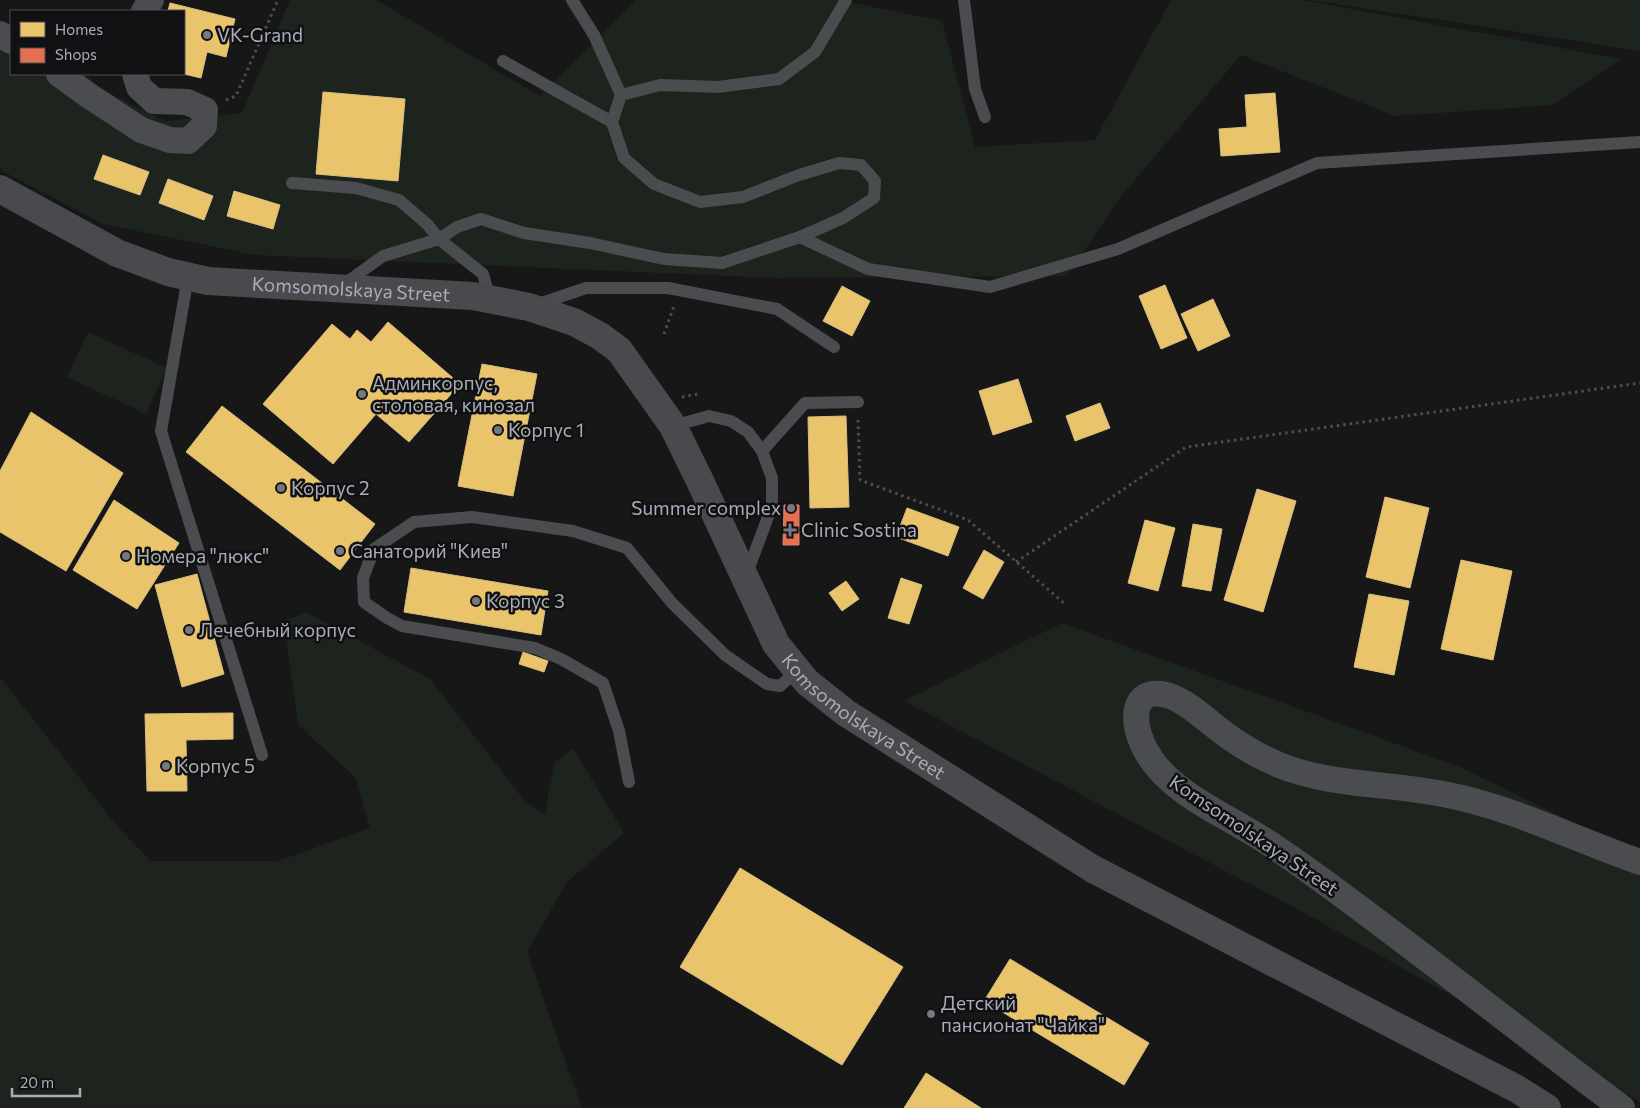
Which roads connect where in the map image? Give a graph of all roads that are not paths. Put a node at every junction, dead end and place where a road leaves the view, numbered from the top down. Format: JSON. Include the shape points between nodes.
{"nodes":[{"id":1,"x":572,"y":0,"type":"edge"},
{"id":2,"x":846,"y":0,"type":"edge"},
{"id":3,"x":964,"y":0,"type":"edge"},
{"id":4,"x":503,"y":61,"type":"dead end"},
{"id":5,"x":60,"y":75,"type":"edge"},
{"id":6,"x":135,"y":75,"type":"edge"},
{"id":7,"x":621,"y":95,"type":"junction"},
{"id":8,"x":985,"y":117,"type":"dead end"},
{"id":9,"x":612,"y":122,"type":"junction"},
{"id":10,"x":1640,"y":142,"type":"edge"},
{"id":11,"x":292,"y":184,"type":"dead end"},
{"id":12,"x":0,"y":190,"type":"edge"},
{"id":13,"x":800,"y":237,"type":"junction"},
{"id":14,"x":440,"y":239,"type":"junction"},
{"id":15,"x":188,"y":277,"type":"junction"},
{"id":16,"x":338,"y":288,"type":"junction"},
{"id":17,"x":490,"y":300,"type":"junction"},
{"id":18,"x":529,"y":307,"type":"junction"},
{"id":19,"x":834,"y":347,"type":"dead end"},
{"id":20,"x":858,"y":402,"type":"road end"},
{"id":21,"x":673,"y":426,"type":"junction"},
{"id":22,"x":762,"y":451,"type":"junction"},
{"id":23,"x":745,"y":578,"type":"junction"},
{"id":24,"x":798,"y":671,"type":"junction"},
{"id":25,"x":262,"y":755,"type":"dead end"},
{"id":26,"x":629,"y":782,"type":"dead end"},
{"id":27,"x":1640,"y":862,"type":"edge"},
{"id":28,"x":1547,"y":1108,"type":"edge"},
{"id":29,"x":1622,"y":1108,"type":"edge"}],
"edges":[{"from":1,"to":7,"type":"lane","via":[[594,35]]},
{"from":2,"to":7,"type":"lane","via":[[816,52],[779,79],[718,87],[660,86]]},
{"from":3,"to":8,"type":"lane","via":[[975,89]]},
{"from":4,"to":9,"type":"lane"},
{"from":5,"to":6,"type":"street","via":[[141,130],[170,140],[188,141],[204,126],[205,110],[187,102],[154,101],[139,87]]},
{"from":7,"to":9,"type":"lane"},
{"from":9,"to":13,"type":"lane","via":[[624,158],[654,184],[700,202],[743,197],[839,163],[861,165],[875,181],[874,198],[843,218]]},
{"from":10,"to":13,"type":"lane","via":[[1317,163],[1118,250],[990,286],[868,270]]},
{"from":11,"to":14,"type":"lane","via":[[356,188],[399,200]]},
{"from":12,"to":15,"type":"main road","name":"Komsomolskaya Street","via":[[118,253]]},
{"from":13,"to":14,"type":"lane","via":[[722,263],[664,259],[524,233],[481,218],[457,227]]},
{"from":14,"to":16,"type":"lane","via":[[382,256]]},
{"from":14,"to":17,"type":"lane","via":[[483,274]]},
{"from":15,"to":16,"type":"main road","name":"Komsomolskaya Street","via":[[208,282]]},
{"from":15,"to":25,"type":"lane","via":[[161,431]]},
{"from":16,"to":17,"type":"main road","name":"Komsomolskaya Street","via":[[473,296]]},
{"from":17,"to":18,"type":"main road","name":"Komsomolskaya Street"},
{"from":18,"to":19,"type":"lane","via":[[586,288],[668,288],[777,309]]},
{"from":18,"to":21,"type":"main road","name":"Komsomolskaya Street","via":[[574,322],[619,350]]},
{"from":20,"to":22,"type":"lane","via":[[805,403]]},
{"from":21,"to":22,"type":"lane","via":[[709,416],[730,421],[748,432]]},
{"from":21,"to":23,"type":"main road","name":"Komsomolskaya Street"},
{"from":22,"to":23,"type":"lane","via":[[772,478],[772,506]]},
{"from":23,"to":24,"type":"main road","name":"Komsomolskaya Street","via":[[776,644]]},
{"from":24,"to":26,"type":"lane","via":[[780,686],[767,684],[718,648],[672,603],[627,548],[573,531],[472,516],[414,522],[374,549],[363,578],[364,602],[387,618],[402,626],[535,648],[603,683],[619,731]]},
{"from":24,"to":28,"type":"main road","name":"Komsomolskaya Street","via":[[846,714],[1092,869],[1518,1089]]},
{"from":27,"to":29,"type":"street","name":"Komsomolskaya Street","via":[[1481,802],[1440,793],[1347,782],[1280,765],[1233,740],[1176,698],[1156,694],[1140,700],[1136,724],[1141,742],[1154,764],[1172,781],[1327,884]]}]}
